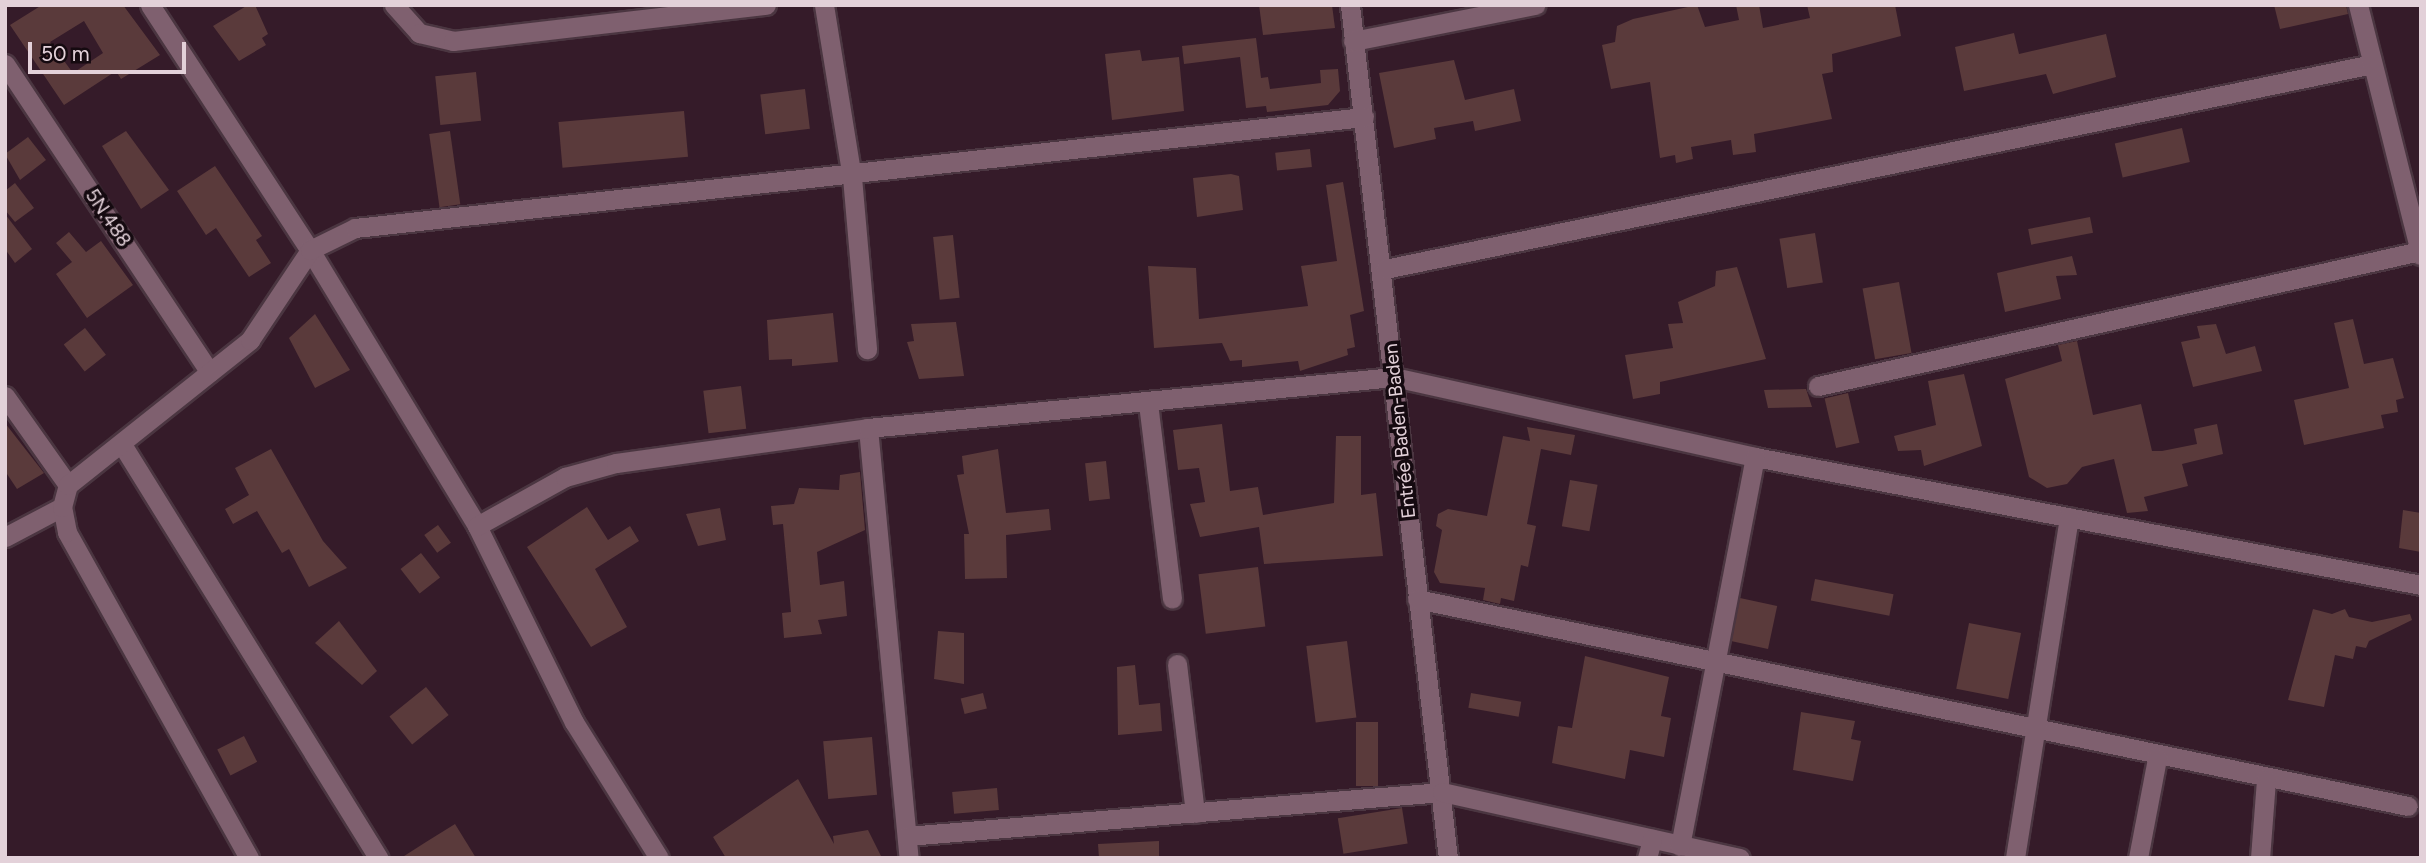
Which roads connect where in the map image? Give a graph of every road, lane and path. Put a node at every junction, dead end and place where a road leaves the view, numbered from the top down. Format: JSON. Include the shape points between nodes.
{"nodes":[{"id":1,"x":150,"y":5,"type":"edge"},
{"id":2,"x":394,"y":5,"type":"edge"},
{"id":3,"x":766,"y":5,"type":"edge"},
{"id":4,"x":824,"y":5,"type":"edge"},
{"id":5,"x":1350,"y":5,"type":"edge"},
{"id":6,"x":1535,"y":5,"type":"edge"},
{"id":7,"x":2358,"y":5,"type":"edge"},
{"id":8,"x":1353,"y":41,"type":"junction"},
{"id":9,"x":5,"y":64,"type":"edge"},
{"id":10,"x":2372,"y":64,"type":"junction"},
{"id":11,"x":1364,"y":117,"type":"junction"},
{"id":12,"x":852,"y":177,"type":"junction"},
{"id":13,"x":310,"y":250,"type":"junction"},
{"id":14,"x":2420,"y":253,"type":"edge"},
{"id":15,"x":1385,"y":269,"type":"junction"},
{"id":16,"x":867,"y":349,"type":"dead end"},
{"id":17,"x":210,"y":372,"type":"junction"},
{"id":18,"x":1394,"y":377,"type":"junction"},
{"id":19,"x":1818,"y":386,"type":"dead end"},
{"id":20,"x":5,"y":396,"type":"edge"},
{"id":21,"x":1148,"y":403,"type":"junction"},
{"id":22,"x":868,"y":428,"type":"junction"},
{"id":23,"x":123,"y":446,"type":"junction"},
{"id":24,"x":1755,"y":457,"type":"junction"},
{"id":25,"x":68,"y":485,"type":"junction"},
{"id":26,"x":62,"y":507,"type":"junction"},
{"id":27,"x":2069,"y":517,"type":"junction"},
{"id":28,"x":477,"y":526,"type":"junction"},
{"id":29,"x":5,"y":537,"type":"edge"},
{"id":30,"x":2421,"y":584,"type":"edge"},
{"id":31,"x":1172,"y":599,"type":"dead end"},
{"id":32,"x":1416,"y":599,"type":"junction"},
{"id":33,"x":1177,"y":664,"type":"dead end"},
{"id":34,"x":1716,"y":665,"type":"junction"},
{"id":35,"x":2035,"y":731,"type":"junction"},
{"id":36,"x":2157,"y":758,"type":"junction"},
{"id":37,"x":2266,"y":780,"type":"junction"},
{"id":38,"x":1442,"y":792,"type":"junction"},
{"id":39,"x":2409,"y":806,"type":"dead end"},
{"id":40,"x":1195,"y":813,"type":"junction"},
{"id":41,"x":907,"y":836,"type":"junction"},
{"id":42,"x":1680,"y":846,"type":"junction"},
{"id":43,"x":1650,"y":849,"type":"edge"},
{"id":44,"x":249,"y":858,"type":"edge"},
{"id":45,"x":378,"y":858,"type":"edge"},
{"id":46,"x":659,"y":858,"type":"edge"},
{"id":47,"x":909,"y":858,"type":"edge"},
{"id":48,"x":1448,"y":858,"type":"edge"},
{"id":49,"x":1740,"y":858,"type":"edge"},
{"id":50,"x":2015,"y":858,"type":"edge"},
{"id":51,"x":2138,"y":858,"type":"edge"},
{"id":52,"x":2260,"y":858,"type":"edge"}],
"edges":[{"from":1,"to":13,"type":"street"},
{"from":2,"to":3,"type":"street","via":[[419,33],[453,41]]},
{"from":4,"to":12,"type":"street"},
{"from":5,"to":8,"type":"street","name":"Entrée Baden-Baden"},
{"from":6,"to":8,"type":"street"},
{"from":7,"to":10,"type":"street"},
{"from":8,"to":11,"type":"street","name":"Entrée Baden-Baden"},
{"from":9,"to":17,"type":"street","name":"5N.488"},
{"from":10,"to":14,"type":"street"},
{"from":10,"to":15,"type":"street"},
{"from":11,"to":12,"type":"street"},
{"from":11,"to":15,"type":"street","name":"Entrée Baden-Baden"},
{"from":12,"to":13,"type":"street","via":[[355,228]]},
{"from":12,"to":16,"type":"street"},
{"from":13,"to":17,"type":"street","via":[[250,340]]},
{"from":13,"to":28,"type":"street"},
{"from":14,"to":19,"type":"street"},
{"from":15,"to":18,"type":"street","name":"Entrée Baden-Baden"},
{"from":17,"to":23,"type":"street"},
{"from":18,"to":21,"type":"street"},
{"from":18,"to":24,"type":"street"},
{"from":18,"to":32,"type":"street","name":"Entrée Baden-Baden"},
{"from":20,"to":25,"type":"street"},
{"from":21,"to":22,"type":"street"},
{"from":21,"to":31,"type":"street"},
{"from":22,"to":28,"type":"street","via":[[589,469]]},
{"from":22,"to":41,"type":"street"},
{"from":23,"to":25,"type":"street"},
{"from":23,"to":45,"type":"street"},
{"from":24,"to":27,"type":"street"},
{"from":24,"to":34,"type":"street"},
{"from":25,"to":26,"type":"street"},
{"from":26,"to":29,"type":"street"},
{"from":26,"to":44,"type":"street","via":[[67,532]]},
{"from":27,"to":30,"type":"street"},
{"from":27,"to":35,"type":"street"},
{"from":28,"to":46,"type":"street","via":[[574,722]]},
{"from":32,"to":34,"type":"street"},
{"from":32,"to":38,"type":"street","name":"Entrée Baden-Baden"},
{"from":33,"to":40,"type":"street"},
{"from":34,"to":35,"type":"street"},
{"from":34,"to":42,"type":"street"},
{"from":35,"to":36,"type":"street"},
{"from":35,"to":50,"type":"street"},
{"from":36,"to":37,"type":"street"},
{"from":36,"to":51,"type":"street"},
{"from":37,"to":39,"type":"street"},
{"from":37,"to":52,"type":"street"},
{"from":38,"to":40,"type":"street"},
{"from":38,"to":43,"type":"street"},
{"from":38,"to":48,"type":"street","name":"Entrée Baden-Baden"},
{"from":40,"to":41,"type":"street"},
{"from":41,"to":47,"type":"street"},
{"from":42,"to":43,"type":"street"},
{"from":42,"to":49,"type":"street"}]}
